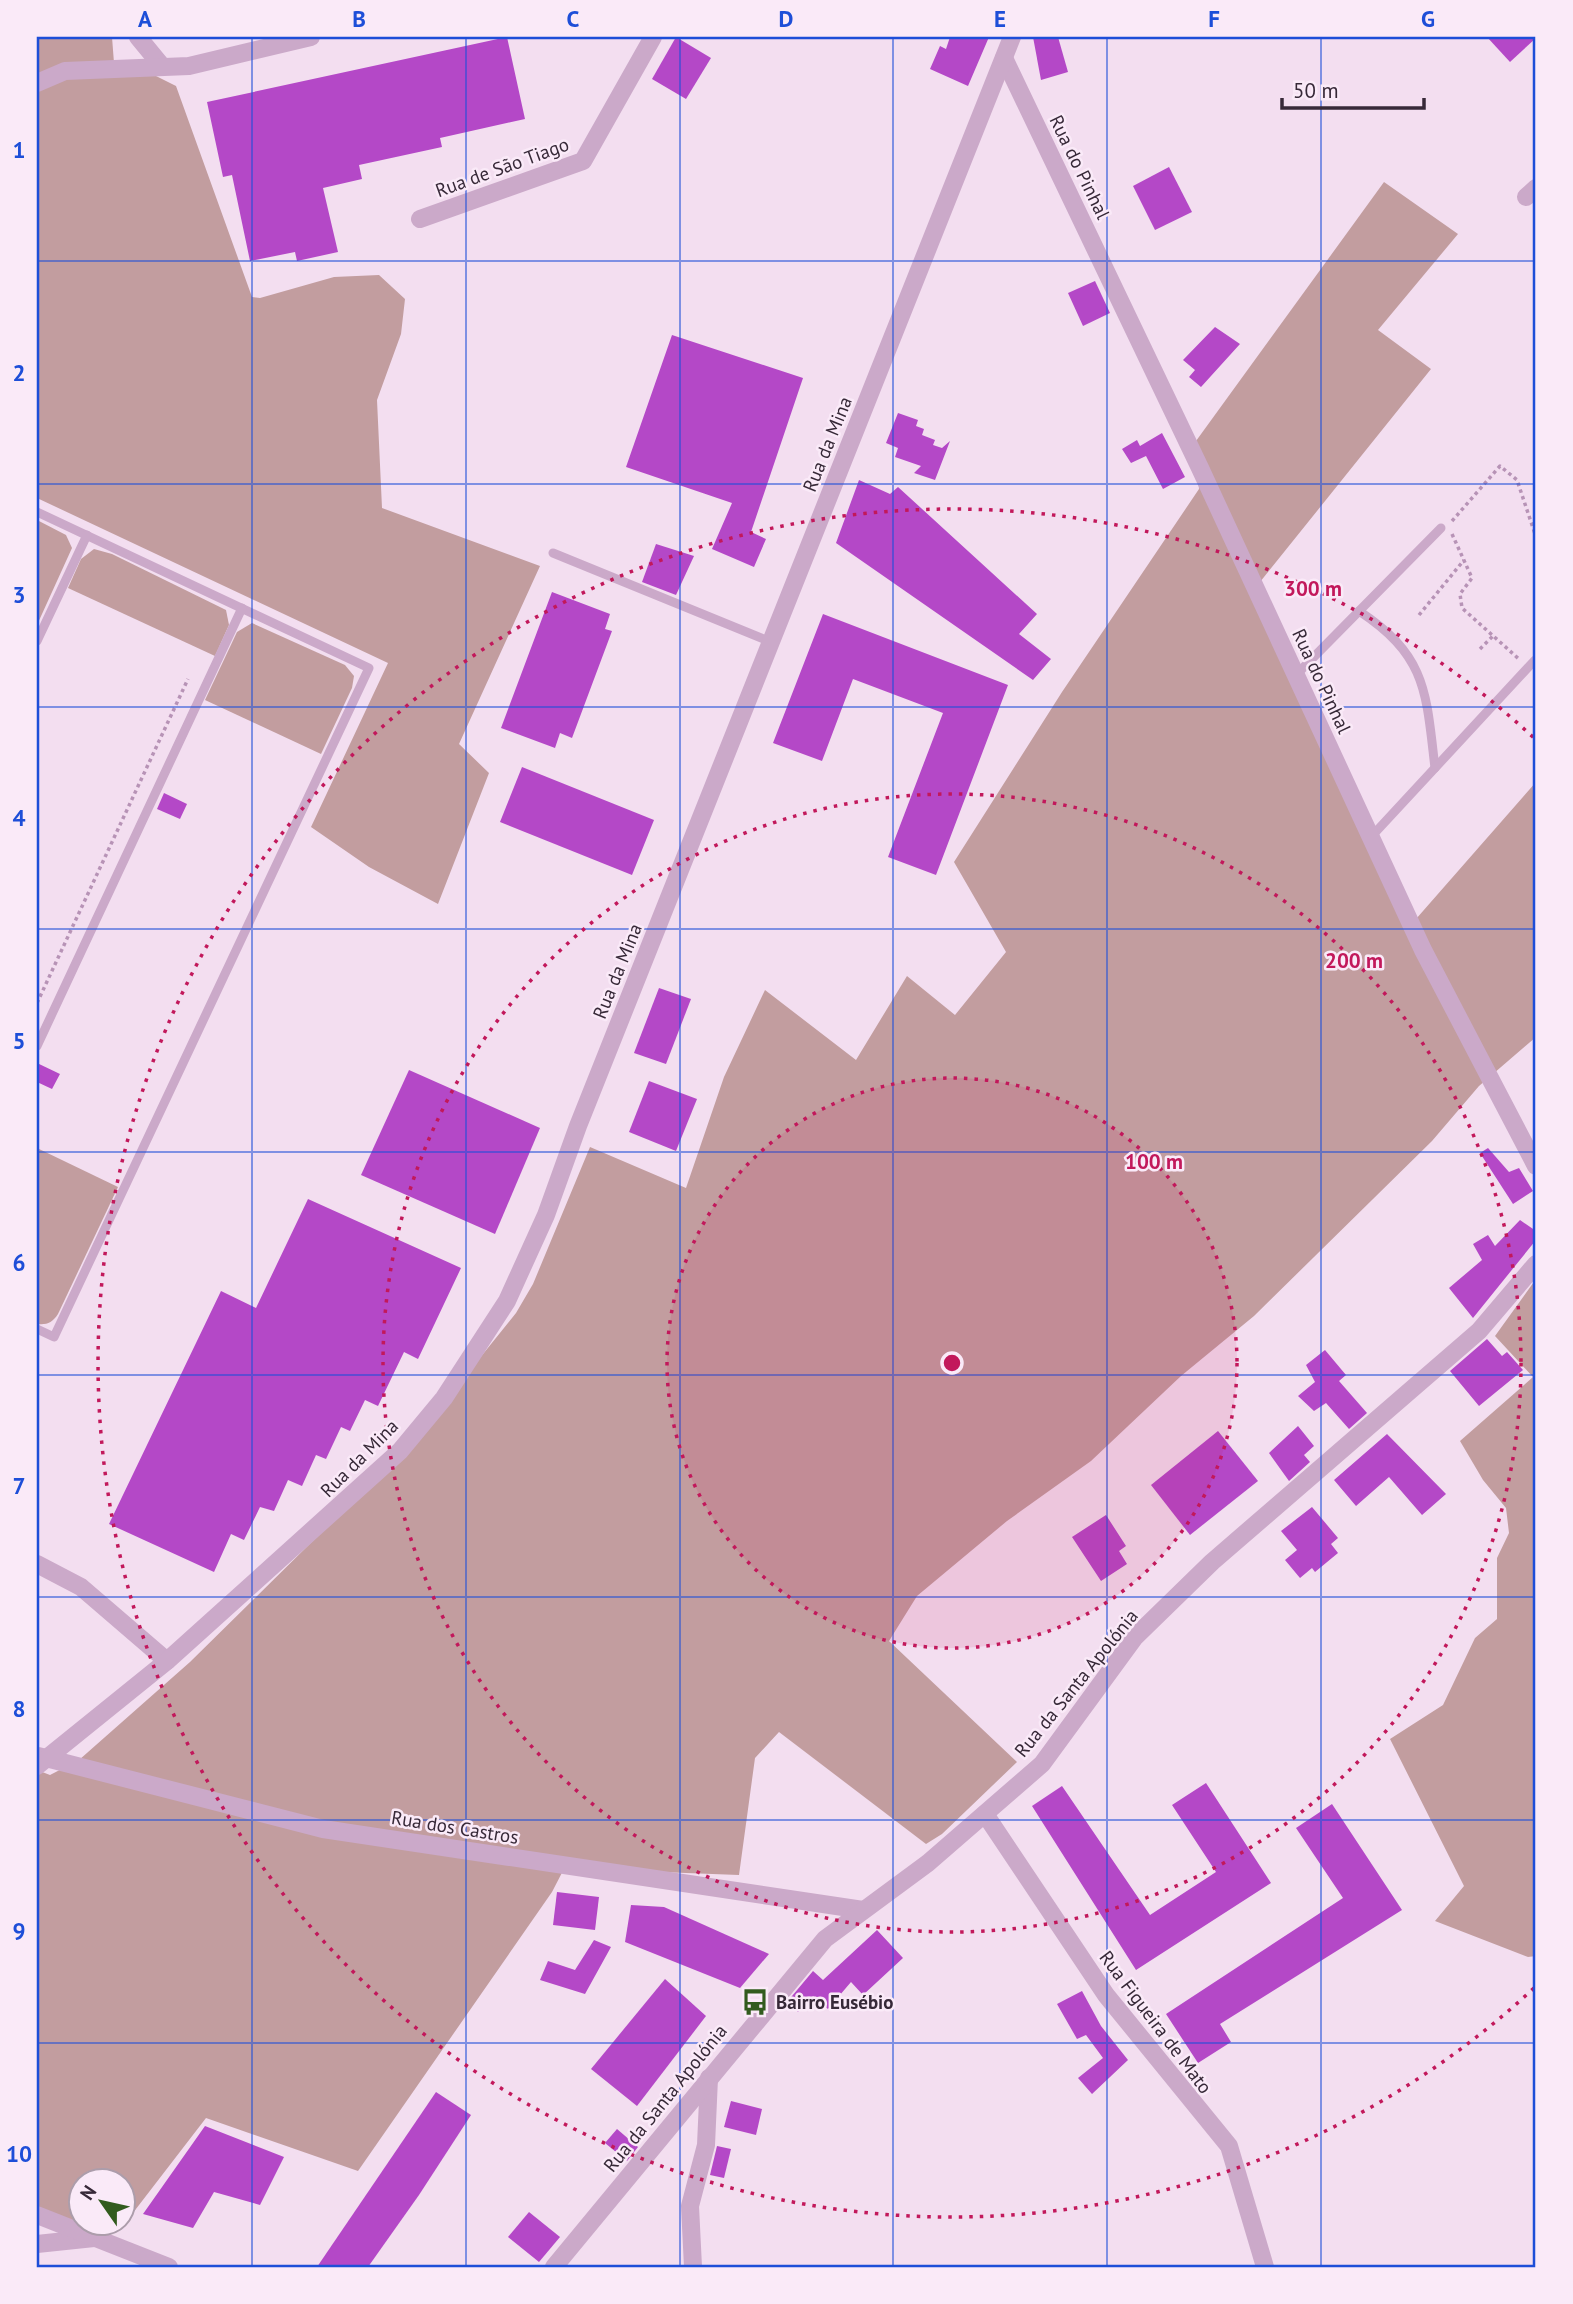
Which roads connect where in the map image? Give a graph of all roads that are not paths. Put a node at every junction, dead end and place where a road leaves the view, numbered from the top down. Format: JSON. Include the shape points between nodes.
{"nodes":[{"id":1,"x":138,"y":37,"type":"edge"},
{"id":2,"x":311,"y":37,"type":"edge"},
{"id":3,"x":653,"y":37,"type":"edge"},
{"id":4,"x":1012,"y":37,"type":"edge"},
{"id":5,"x":1004,"y":58,"type":"junction"},
{"id":6,"x":161,"y":65,"type":"junction"},
{"id":7,"x":37,"y":83,"type":"edge"},
{"id":8,"x":420,"y":219,"type":"dead end"},
{"id":9,"x":37,"y":512,"type":"edge"},
{"id":10,"x":1441,"y":528,"type":"dead end"},
{"id":11,"x":87,"y":535,"type":"junction"},
{"id":12,"x":553,"y":553,"type":"dead end"},
{"id":13,"x":242,"y":608,"type":"junction"},
{"id":14,"x":1359,"y":611,"type":"junction"},
{"id":15,"x":37,"y":641,"type":"edge"},
{"id":16,"x":771,"y":642,"type":"junction"},
{"id":17,"x":1531,"y":664,"type":"edge"},
{"id":18,"x":1296,"y":676,"type":"junction"},
{"id":19,"x":1435,"y":768,"type":"junction"},
{"id":20,"x":1371,"y":837,"type":"junction"},
{"id":21,"x":37,"y":1046,"type":"edge"},
{"id":22,"x":1536,"y":1166,"type":"edge"},
{"id":23,"x":1536,"y":1264,"type":"edge"},
{"id":24,"x":37,"y":1329,"type":"edge"},
{"id":25,"x":37,"y":1564,"type":"edge"},
{"id":26,"x":167,"y":1661,"type":"junction"},
{"id":27,"x":40,"y":1760,"type":"edge"},
{"id":28,"x":985,"y":1814,"type":"junction"},
{"id":29,"x":863,"y":1910,"type":"junction"},
{"id":30,"x":709,"y":2078,"type":"junction"},
{"id":31,"x":37,"y":2215,"type":"edge"},
{"id":32,"x":66,"y":2227,"type":"edge"},
{"id":33,"x":94,"y":2238,"type":"joint"},
{"id":34,"x":37,"y":2244,"type":"edge"},
{"id":35,"x":169,"y":2267,"type":"edge"},
{"id":36,"x":554,"y":2267,"type":"edge"},
{"id":37,"x":693,"y":2267,"type":"edge"},
{"id":38,"x":1265,"y":2267,"type":"edge"}],
"edges":[{"from":1,"to":6,"type":"street"},
{"from":2,"to":6,"type":"street","via":[[189,66]]},
{"from":3,"to":8,"type":"street","name":"Rua de São Tiago","via":[[583,161]]},
{"from":4,"to":5,"type":"street","name":"Rua da Mina"},
{"from":5,"to":16,"type":"street","name":"Rua da Mina"},
{"from":5,"to":18,"type":"street","name":"Rua do Pinhal"},
{"from":6,"to":7,"type":"street","via":[[65,71]]},
{"from":9,"to":11,"type":"lane"},
{"from":10,"to":14,"type":"lane"},
{"from":11,"to":13,"type":"lane"},
{"from":11,"to":15,"type":"lane"},
{"from":12,"to":16,"type":"lane"},
{"from":13,"to":21,"type":"lane"},
{"from":13,"to":24,"type":"lane","via":[[369,668],[54,1337]]},
{"from":14,"to":18,"type":"lane"},
{"from":14,"to":19,"type":"lane","via":[[1402,645],[1418,672]]},
{"from":16,"to":26,"type":"street","name":"Rua da Mina","via":[[546,1214],[494,1323],[444,1398],[400,1451]]},
{"from":17,"to":19,"type":"lane"},
{"from":18,"to":20,"type":"street","name":"Rua do Pinhal"},
{"from":19,"to":20,"type":"lane"},
{"from":20,"to":22,"type":"street","name":"Rua do Pinhal","via":[[1423,950]]},
{"from":23,"to":28,"type":"street","name":"Rua da Santa Apolónia","via":[[1479,1331],[1212,1562],[1135,1637],[1042,1764]]},
{"from":25,"to":26,"type":"street","via":[[81,1587]]},
{"from":26,"to":27,"type":"street","name":"Rua da Mina"},
{"from":27,"to":29,"type":"street","name":"Rua dos Castros","via":[[323,1829]]},
{"from":28,"to":29,"type":"street","name":"Rua da Santa Apolónia"},
{"from":28,"to":38,"type":"street","name":"Rua Figueira de Mato","via":[[1106,1995],[1228,2146]]},
{"from":29,"to":30,"type":"street","name":"Rua da Santa Apolónia","via":[[825,1939]]},
{"from":30,"to":36,"type":"street","name":"Rua da Santa Apolónia"},
{"from":30,"to":37,"type":"street","via":[[706,2144],[690,2206]]},
{"from":31,"to":32,"type":"street"},
{"from":33,"to":34,"type":"street"},
{"from":33,"to":35,"type":"street"}]}
